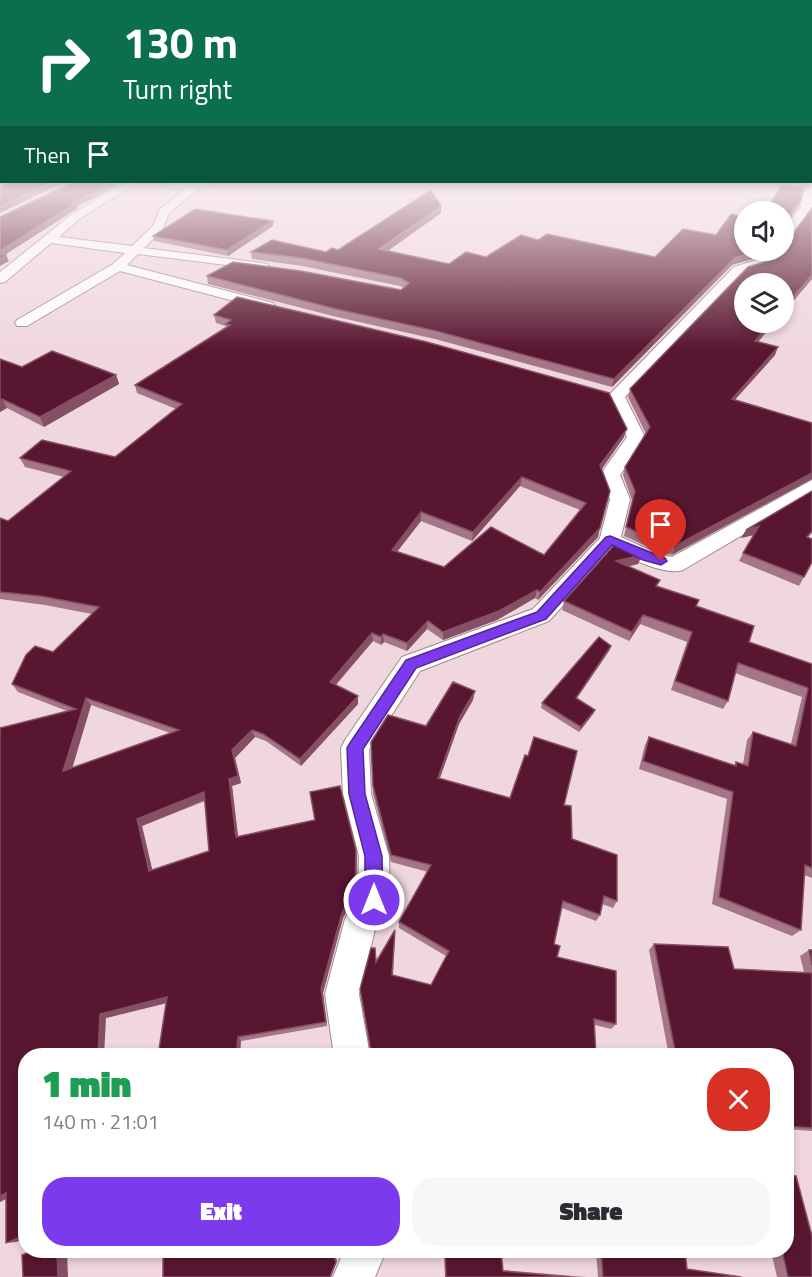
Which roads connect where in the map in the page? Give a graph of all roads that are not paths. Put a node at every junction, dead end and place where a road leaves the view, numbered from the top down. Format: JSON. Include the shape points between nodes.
{"nodes":[{"id":1,"x":61,"y":230,"type":"edge"},
{"id":2,"x":155,"y":230,"type":"edge"},
{"id":3,"x":50,"y":239,"type":"junction"},
{"id":4,"x":136,"y":249,"type":"junction"},
{"id":5,"x":766,"y":261,"type":"edge"},
{"id":6,"x":118,"y":267,"type":"junction"},
{"id":7,"x":280,"y":269,"type":"edge"},
{"id":8,"x":0,"y":279,"type":"edge"},
{"id":9,"x":278,"y":308,"type":"edge"},
{"id":10,"x":22,"y":323,"type":"dead end"},
{"id":11,"x":812,"y":486,"type":"edge"},
{"id":12,"x":610,"y":540,"type":"junction"},
{"id":13,"x":351,"y":1048,"type":"edge"},
{"id":14,"x":362,"y":1258,"type":"edge"},
{"id":15,"x":354,"y":1277,"type":"edge"}],
"edges":[{"from":1,"to":3,"type":"street"},
{"from":2,"to":4,"type":"street"},
{"from":3,"to":4,"type":"street"},
{"from":3,"to":8,"type":"street"},
{"from":4,"to":6,"type":"street"},
{"from":4,"to":7,"type":"street"},
{"from":5,"to":12,"type":"street","via":[[739,270],[611,394],[636,437],[610,475],[620,499]]},
{"from":6,"to":9,"type":"street"},
{"from":6,"to":10,"type":"street"},
{"from":11,"to":12,"type":"street","via":[[675,565]]},
{"from":12,"to":13,"type":"street","via":[[541,615],[411,664],[355,748],[357,794],[374,856],[374,900],[361,919],[342,994]]},
{"from":14,"to":15,"type":"street"}]}
